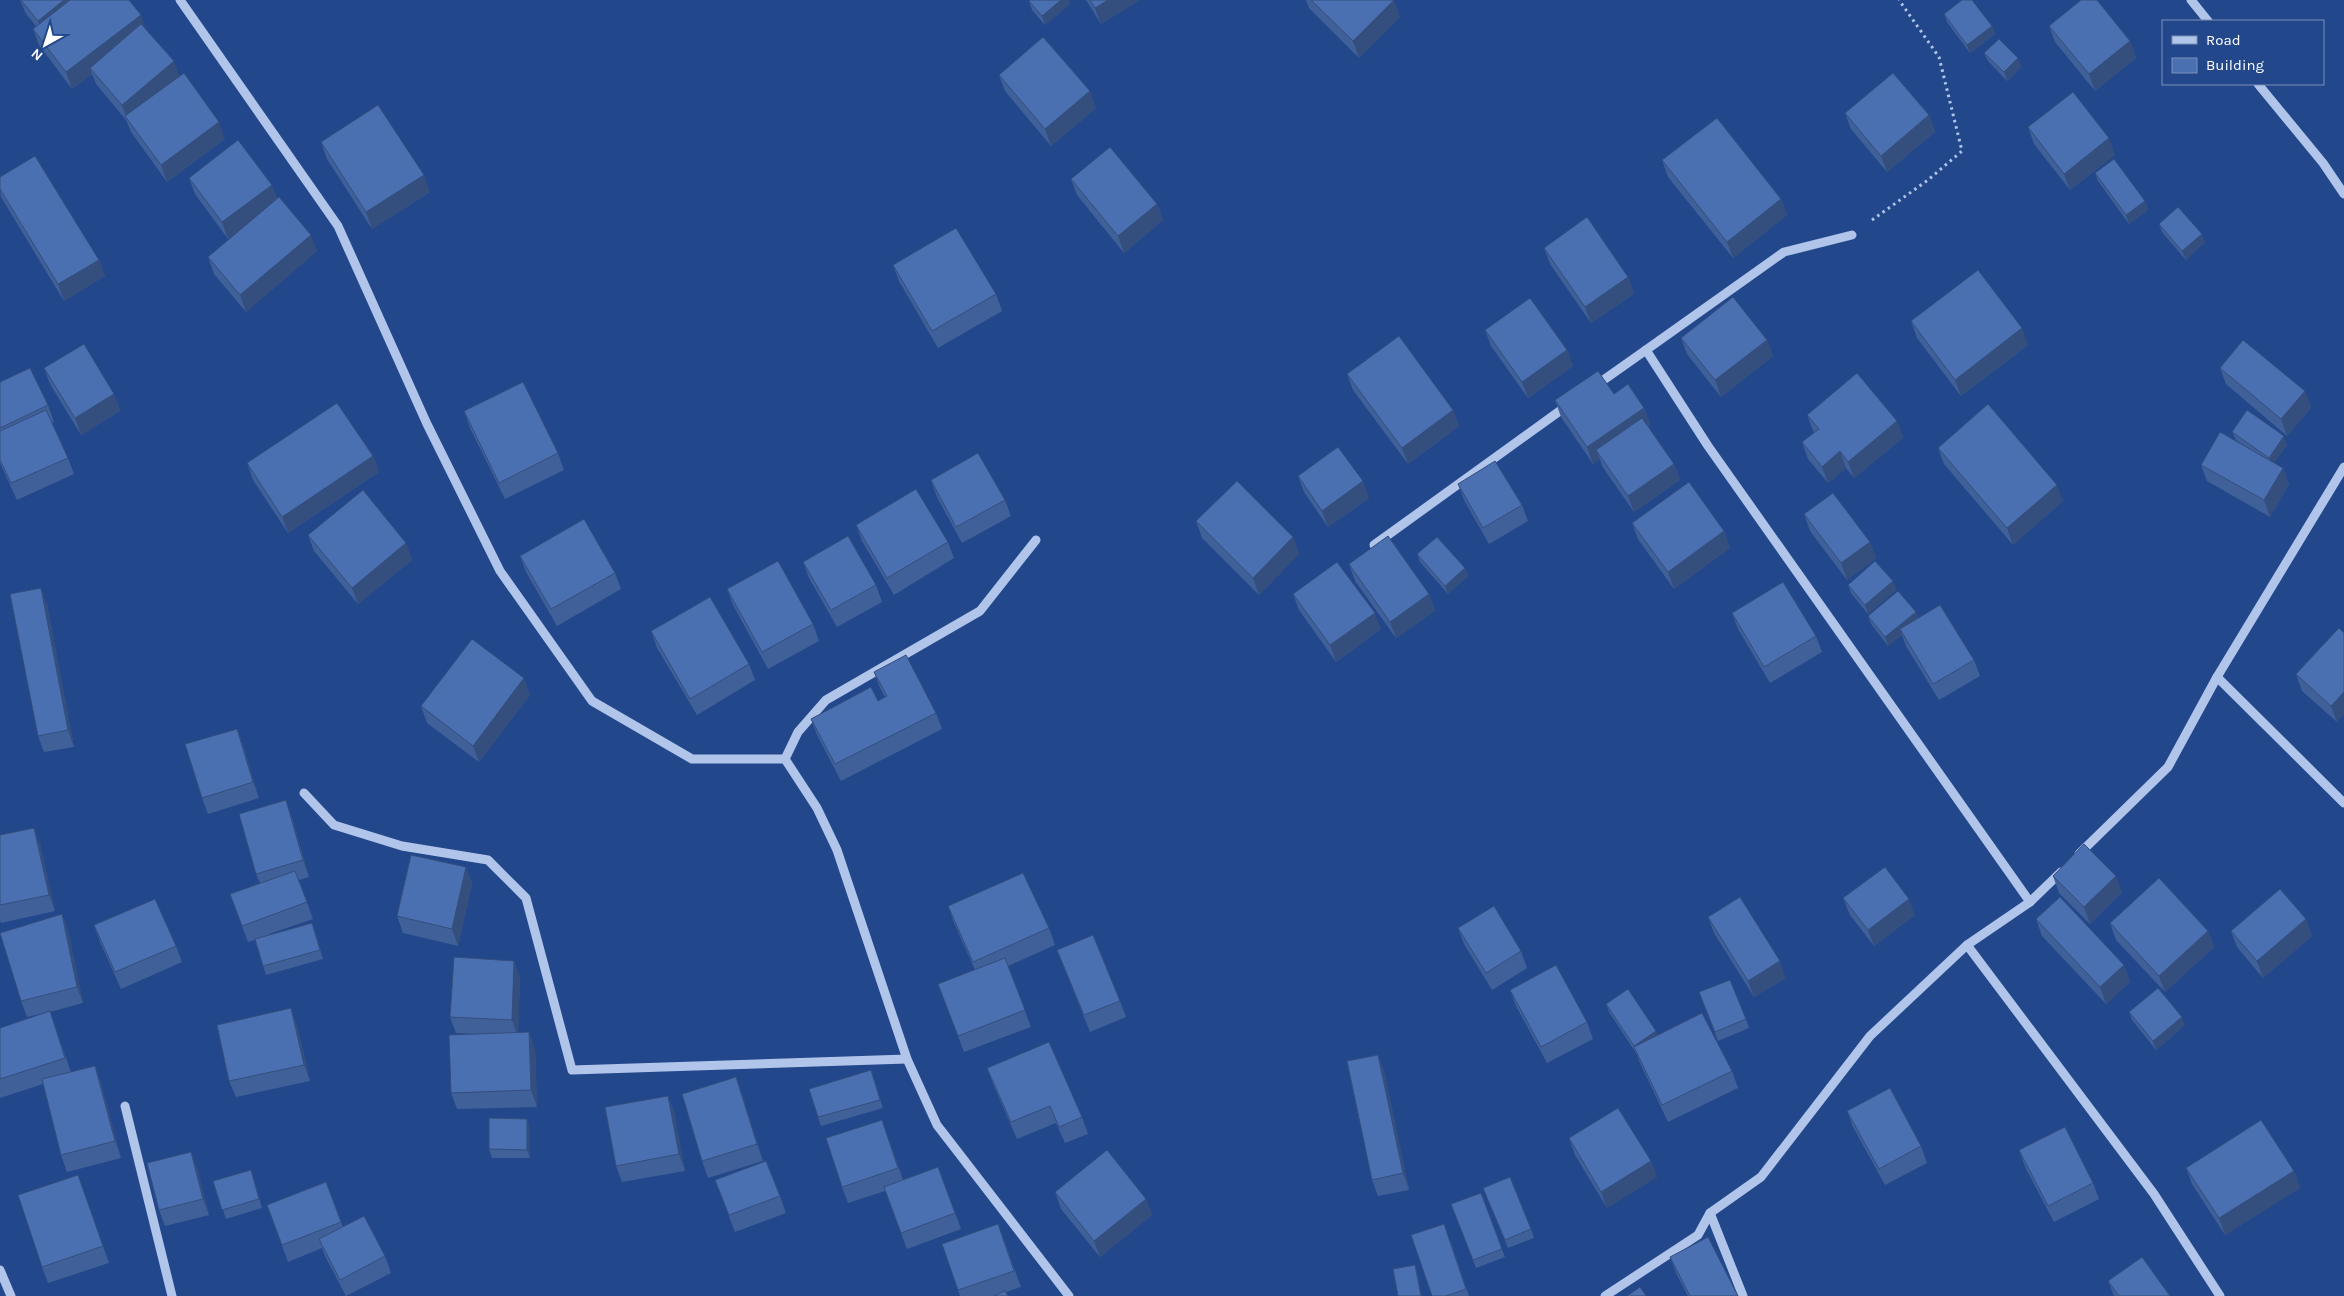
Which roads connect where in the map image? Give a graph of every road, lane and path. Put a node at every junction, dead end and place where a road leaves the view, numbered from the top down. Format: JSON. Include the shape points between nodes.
{"nodes":[{"id":1,"x":180,"y":0,"type":"edge"},
{"id":2,"x":1899,"y":0,"type":"edge"},
{"id":3,"x":2192,"y":0,"type":"edge"},
{"id":4,"x":2207,"y":20,"type":"edge"},
{"id":5,"x":2259,"y":85,"type":"edge"},
{"id":6,"x":2344,"y":194,"type":"edge"},
{"id":7,"x":1852,"y":235,"type":"joint"},
{"id":8,"x":1646,"y":350,"type":"junction"},
{"id":9,"x":1589,"y":390,"type":"edge"},
{"id":10,"x":1572,"y":402,"type":"edge"},
{"id":11,"x":2344,"y":467,"type":"edge"},
{"id":12,"x":1036,"y":540,"type":"dead end"},
{"id":13,"x":1374,"y":545,"type":"edge"},
{"id":14,"x":2217,"y":677,"type":"junction"},
{"id":15,"x":784,"y":759,"type":"junction"},
{"id":16,"x":304,"y":793,"type":"dead end"},
{"id":17,"x":2344,"y":803,"type":"edge"},
{"id":18,"x":2030,"y":902,"type":"junction"},
{"id":19,"x":1967,"y":945,"type":"junction"},
{"id":20,"x":908,"y":1059,"type":"junction"},
{"id":21,"x":125,"y":1106,"type":"dead end"},
{"id":22,"x":1710,"y":1213,"type":"junction"},
{"id":23,"x":0,"y":1270,"type":"edge"},
{"id":24,"x":11,"y":1296,"type":"edge"},
{"id":25,"x":172,"y":1296,"type":"edge"},
{"id":26,"x":1069,"y":1296,"type":"edge"},
{"id":27,"x":1605,"y":1296,"type":"edge"},
{"id":28,"x":1743,"y":1296,"type":"edge"},
{"id":29,"x":2220,"y":1296,"type":"edge"}],
"edges":[{"from":1,"to":15,"type":"street","via":[[338,226],[427,424],[500,571],[592,701],[692,760]]},
{"from":2,"to":7,"type":"path","via":[[1939,57],[1962,151]]},
{"from":3,"to":4,"type":"street"},
{"from":5,"to":6,"type":"street","via":[[2323,163]]},
{"from":7,"to":8,"type":"street","via":[[1784,252]]},
{"from":8,"to":9,"type":"street"},
{"from":8,"to":18,"type":"street","via":[[1708,446]]},
{"from":10,"to":13,"type":"street"},
{"from":11,"to":14,"type":"street"},
{"from":12,"to":15,"type":"street","via":[[980,611],[826,700],[798,732]]},
{"from":14,"to":17,"type":"street"},
{"from":14,"to":18,"type":"street","via":[[2168,767]]},
{"from":15,"to":20,"type":"street","via":[[817,808],[837,850]]},
{"from":16,"to":20,"type":"street","via":[[334,825],[402,846],[488,860],[526,898],[572,1070]]},
{"from":18,"to":19,"type":"street"},
{"from":19,"to":22,"type":"street","via":[[1870,1036],[1761,1176]]},
{"from":19,"to":29,"type":"street","via":[[2154,1194]]},
{"from":20,"to":26,"type":"street","via":[[937,1125]]},
{"from":21,"to":25,"type":"street"},
{"from":22,"to":27,"type":"street","via":[[1698,1235]]},
{"from":22,"to":28,"type":"street"},
{"from":23,"to":24,"type":"street"}]}
